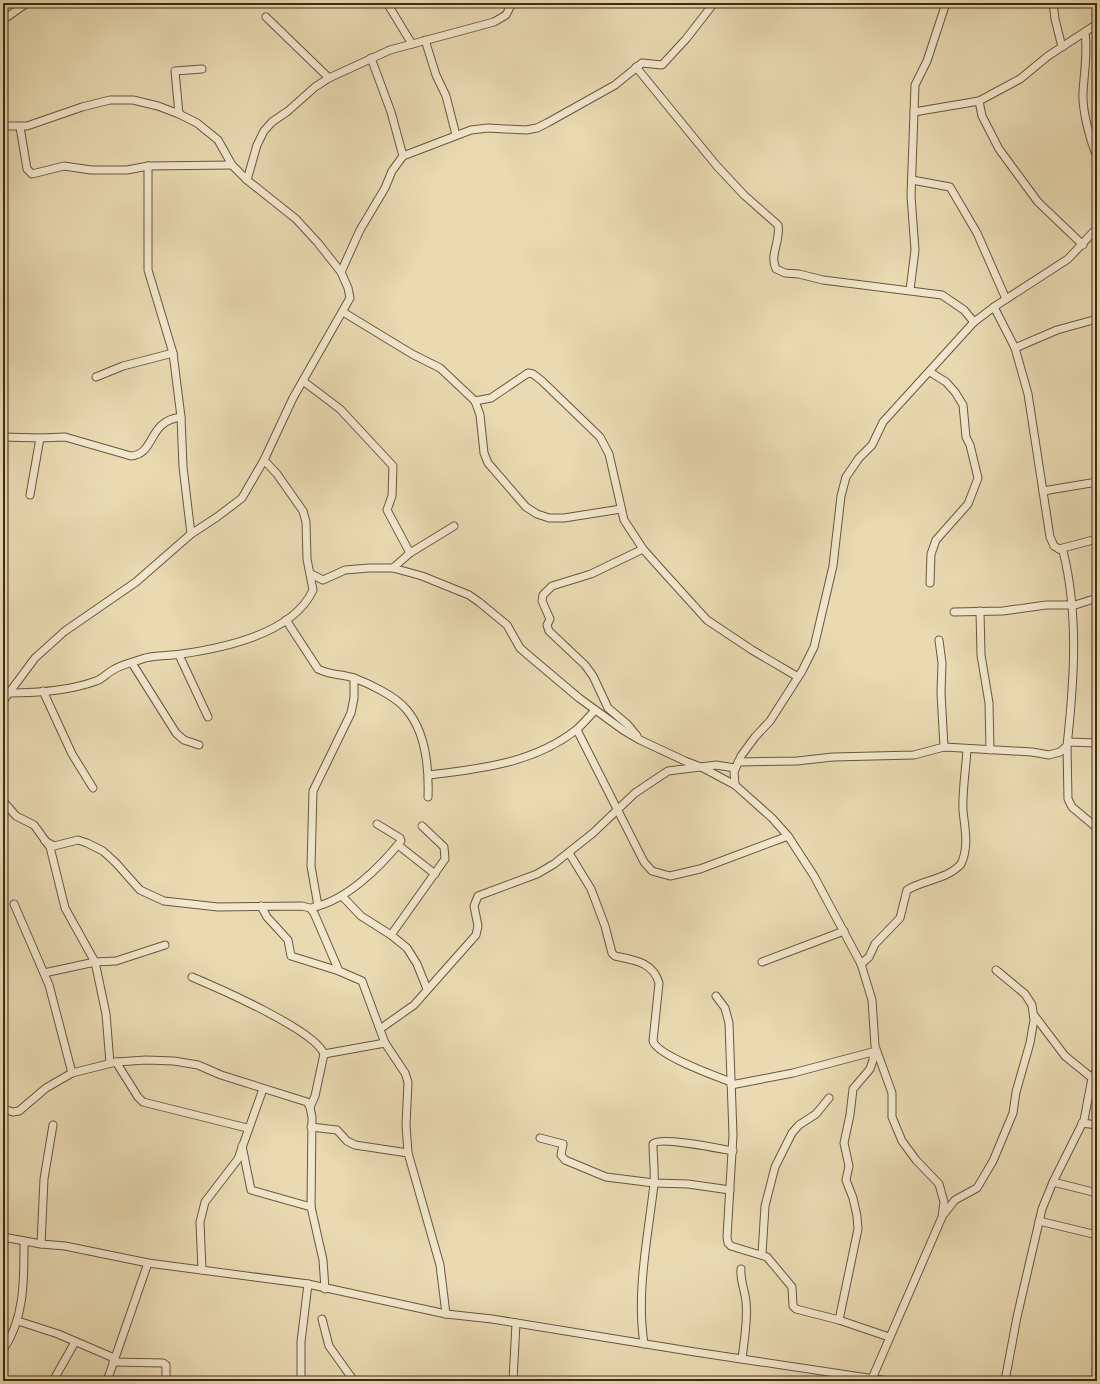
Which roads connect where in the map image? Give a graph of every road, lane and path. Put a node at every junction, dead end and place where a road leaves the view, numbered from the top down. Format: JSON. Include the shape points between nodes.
{"nodes":[{"id":1,"x":27,"y":3,"type":"edge"},
{"id":2,"x":387,"y":3,"type":"edge"},
{"id":3,"x":512,"y":3,"type":"edge"},
{"id":4,"x":714,"y":3,"type":"edge"},
{"id":5,"x":946,"y":3,"type":"edge"},
{"id":6,"x":1054,"y":3,"type":"edge"},
{"id":7,"x":266,"y":17,"type":"dead end"},
{"id":8,"x":3,"y":20,"type":"edge"},
{"id":9,"x":1097,"y":24,"type":"edge"},
{"id":10,"x":1085,"y":32,"type":"junction"},
{"id":11,"x":425,"y":40,"type":"junction"},
{"id":12,"x":412,"y":44,"type":"junction"},
{"id":13,"x":1062,"y":47,"type":"junction"},
{"id":14,"x":371,"y":58,"type":"junction"},
{"id":15,"x":636,"y":67,"type":"junction"},
{"id":16,"x":202,"y":68,"type":"dead end"},
{"id":17,"x":329,"y":78,"type":"junction"},
{"id":18,"x":979,"y":101,"type":"junction"},
{"id":19,"x":914,"y":112,"type":"junction"},
{"id":20,"x":179,"y":114,"type":"junction"},
{"id":21,"x":3,"y":126,"type":"edge"},
{"id":22,"x":20,"y":127,"type":"junction"},
{"id":23,"x":456,"y":135,"type":"junction"},
{"id":24,"x":403,"y":156,"type":"junction"},
{"id":25,"x":1097,"y":156,"type":"edge"},
{"id":26,"x":232,"y":165,"type":"junction"},
{"id":27,"x":148,"y":166,"type":"junction"},
{"id":28,"x":247,"y":180,"type":"junction"},
{"id":29,"x":912,"y":180,"type":"junction"},
{"id":30,"x":1097,"y":228,"type":"edge"},
{"id":31,"x":1083,"y":245,"type":"junction"},
{"id":32,"x":341,"y":272,"type":"junction"},
{"id":33,"x":910,"y":290,"type":"junction"},
{"id":34,"x":1006,"y":299,"type":"junction"},
{"id":35,"x":994,"y":307,"type":"junction"},
{"id":36,"x":343,"y":312,"type":"junction"},
{"id":37,"x":1097,"y":319,"type":"edge"},
{"id":38,"x":974,"y":322,"type":"junction"},
{"id":39,"x":1015,"y":348,"type":"junction"},
{"id":40,"x":173,"y":353,"type":"junction"},
{"id":41,"x":930,"y":372,"type":"junction"},
{"id":42,"x":96,"y":377,"type":"dead end"},
{"id":43,"x":303,"y":380,"type":"junction"},
{"id":44,"x":475,"y":401,"type":"junction"},
{"id":45,"x":181,"y":417,"type":"junction"},
{"id":46,"x":3,"y":437,"type":"edge"},
{"id":47,"x":40,"y":438,"type":"junction"},
{"id":48,"x":264,"y":460,"type":"junction"},
{"id":49,"x":1097,"y":482,"type":"edge"},
{"id":50,"x":1043,"y":491,"type":"junction"},
{"id":51,"x":30,"y":495,"type":"dead end"},
{"id":52,"x":621,"y":508,"type":"junction"},
{"id":53,"x":454,"y":526,"type":"dead end"},
{"id":54,"x":190,"y":534,"type":"junction"},
{"id":55,"x":1097,"y":539,"type":"edge"},
{"id":56,"x":643,"y":549,"type":"junction"},
{"id":57,"x":1059,"y":549,"type":"junction"},
{"id":58,"x":410,"y":554,"type":"junction"},
{"id":59,"x":392,"y":568,"type":"junction"},
{"id":60,"x":311,"y":574,"type":"junction"},
{"id":61,"x":930,"y":583,"type":"dead end"},
{"id":62,"x":1097,"y":598,"type":"edge"},
{"id":63,"x":1072,"y":606,"type":"junction"},
{"id":64,"x":980,"y":611,"type":"junction"},
{"id":65,"x":954,"y":612,"type":"dead end"},
{"id":66,"x":286,"y":620,"type":"junction"},
{"id":67,"x":939,"y":640,"type":"dead end"},
{"id":68,"x":179,"y":655,"type":"junction"},
{"id":69,"x":132,"y":663,"type":"junction"},
{"id":70,"x":798,"y":676,"type":"junction"},
{"id":71,"x":354,"y":678,"type":"junction"},
{"id":72,"x":43,"y":691,"type":"junction"},
{"id":73,"x":8,"y":693,"type":"junction"},
{"id":74,"x":3,"y":701,"type":"edge"},
{"id":75,"x":595,"y":710,"type":"junction"},
{"id":76,"x":208,"y":717,"type":"dead end"},
{"id":77,"x":577,"y":730,"type":"junction"},
{"id":78,"x":640,"y":740,"type":"junction"},
{"id":79,"x":1097,"y":743,"type":"edge"},
{"id":80,"x":1068,"y":744,"type":"junction"},
{"id":81,"x":199,"y":745,"type":"dead end"},
{"id":82,"x":944,"y":747,"type":"junction"},
{"id":83,"x":968,"y":749,"type":"junction"},
{"id":84,"x":990,"y":750,"type":"junction"},
{"id":85,"x":736,"y":765,"type":"junction"},
{"id":86,"x":703,"y":768,"type":"junction"},
{"id":87,"x":429,"y":775,"type":"junction"},
{"id":88,"x":734,"y":785,"type":"junction"},
{"id":89,"x":93,"y":788,"type":"dead end"},
{"id":90,"x":428,"y":797,"type":"dead end"},
{"id":91,"x":3,"y":801,"type":"edge"},
{"id":92,"x":617,"y":811,"type":"junction"},
{"id":93,"x":377,"y":824,"type":"dead end"},
{"id":94,"x":422,"y":826,"type":"dead end"},
{"id":95,"x":1097,"y":828,"type":"edge"},
{"id":96,"x":788,"y":836,"type":"junction"},
{"id":97,"x":45,"y":841,"type":"junction"},
{"id":98,"x":398,"y":845,"type":"junction"},
{"id":99,"x":569,"y":853,"type":"junction"},
{"id":100,"x":435,"y":874,"type":"junction"},
{"id":101,"x":342,"y":896,"type":"junction"},
{"id":102,"x":14,"y":904,"type":"dead end"},
{"id":103,"x":261,"y":906,"type":"junction"},
{"id":104,"x":318,"y":906,"type":"junction"},
{"id":105,"x":310,"y":908,"type":"junction"},
{"id":106,"x":844,"y":931,"type":"junction"},
{"id":107,"x":391,"y":935,"type":"junction"},
{"id":108,"x":165,"y":945,"type":"dead end"},
{"id":109,"x":95,"y":962,"type":"junction"},
{"id":110,"x":762,"y":962,"type":"dead end"},
{"id":111,"x":861,"y":964,"type":"junction"},
{"id":112,"x":996,"y":970,"type":"dead end"},
{"id":113,"x":339,"y":971,"type":"junction"},
{"id":114,"x":44,"y":973,"type":"junction"},
{"id":115,"x":192,"y":977,"type":"dead end"},
{"id":116,"x":427,"y":989,"type":"junction"},
{"id":117,"x":716,"y":996,"type":"dead end"},
{"id":118,"x":1034,"y":1015,"type":"junction"},
{"id":119,"x":380,"y":1029,"type":"junction"},
{"id":120,"x":385,"y":1043,"type":"junction"},
{"id":121,"x":875,"y":1052,"type":"junction"},
{"id":122,"x":324,"y":1054,"type":"junction"},
{"id":123,"x":113,"y":1063,"type":"junction"},
{"id":124,"x":1097,"y":1070,"type":"edge"},
{"id":125,"x":72,"y":1073,"type":"junction"},
{"id":126,"x":1092,"y":1078,"type":"junction"},
{"id":127,"x":731,"y":1084,"type":"junction"},
{"id":128,"x":263,"y":1089,"type":"junction"},
{"id":129,"x":829,"y":1098,"type":"dead end"},
{"id":130,"x":310,"y":1107,"type":"junction"},
{"id":131,"x":3,"y":1109,"type":"edge"},
{"id":132,"x":1082,"y":1123,"type":"junction"},
{"id":133,"x":1097,"y":1125,"type":"edge"},
{"id":134,"x":53,"y":1126,"type":"dead end"},
{"id":135,"x":312,"y":1127,"type":"junction"},
{"id":136,"x":247,"y":1128,"type":"junction"},
{"id":137,"x":540,"y":1138,"type":"dead end"},
{"id":138,"x":242,"y":1146,"type":"junction"},
{"id":139,"x":733,"y":1151,"type":"junction"},
{"id":140,"x":408,"y":1153,"type":"junction"},
{"id":141,"x":1053,"y":1182,"type":"junction"},
{"id":142,"x":654,"y":1183,"type":"junction"},
{"id":143,"x":730,"y":1190,"type":"junction"},
{"id":144,"x":1097,"y":1193,"type":"edge"},
{"id":145,"x":311,"y":1207,"type":"junction"},
{"id":146,"x":942,"y":1217,"type":"junction"},
{"id":147,"x":1039,"y":1221,"type":"junction"},
{"id":148,"x":1097,"y":1235,"type":"edge"},
{"id":149,"x":3,"y":1237,"type":"edge"},
{"id":150,"x":24,"y":1242,"type":"junction"},
{"id":151,"x":41,"y":1244,"type":"junction"},
{"id":152,"x":762,"y":1254,"type":"junction"},
{"id":153,"x":148,"y":1263,"type":"junction"},
{"id":154,"x":741,"y":1268,"type":"dead end"},
{"id":155,"x":202,"y":1270,"type":"junction"},
{"id":156,"x":308,"y":1284,"type":"junction"},
{"id":157,"x":325,"y":1289,"type":"junction"},
{"id":158,"x":446,"y":1314,"type":"junction"},
{"id":159,"x":322,"y":1319,"type":"dead end"},
{"id":160,"x":839,"y":1320,"type":"junction"},
{"id":161,"x":18,"y":1321,"type":"junction"},
{"id":162,"x":516,"y":1323,"type":"junction"},
{"id":163,"x":889,"y":1337,"type":"junction"},
{"id":164,"x":75,"y":1342,"type":"junction"},
{"id":165,"x":644,"y":1344,"type":"junction"},
{"id":166,"x":3,"y":1350,"type":"edge"},
{"id":167,"x":742,"y":1359,"type":"junction"},
{"id":168,"x":114,"y":1360,"type":"junction"},
{"id":169,"x":871,"y":1380,"type":"edge"},
{"id":170,"x":53,"y":1381,"type":"edge"},
{"id":171,"x":107,"y":1381,"type":"edge"},
{"id":172,"x":166,"y":1381,"type":"edge"},
{"id":173,"x":301,"y":1381,"type":"edge"},
{"id":174,"x":354,"y":1381,"type":"edge"},
{"id":175,"x":512,"y":1381,"type":"edge"},
{"id":176,"x":888,"y":1381,"type":"edge"},
{"id":177,"x":1005,"y":1381,"type":"edge"}],
"edges":[{"from":1,"to":8,"type":"street"},
{"from":2,"to":12,"type":"street"},
{"from":3,"to":11,"type":"street","via":[[506,15],[494,22]]},
{"from":4,"to":15,"type":"street","via":[[666,62],[659,66],[642,63]]},
{"from":5,"to":19,"type":"street","via":[[927,62],[915,85]]},
{"from":6,"to":13,"type":"street"},
{"from":7,"to":17,"type":"street"},
{"from":9,"to":10,"type":"street"},
{"from":10,"to":13,"type":"street"},
{"from":10,"to":25,"type":"street","via":[[1086,60],[1082,95],[1091,143]]},
{"from":11,"to":12,"type":"street"},
{"from":11,"to":23,"type":"street","via":[[446,96]]},
{"from":12,"to":14,"type":"street"},
{"from":13,"to":18,"type":"street","via":[[1020,80]]},
{"from":14,"to":17,"type":"street"},
{"from":14,"to":24,"type":"street","via":[[391,112]]},
{"from":15,"to":23,"type":"street","via":[[615,85],[537,128],[481,128]]},
{"from":15,"to":33,"type":"street","via":[[716,166],[778,225],[779,232],[772,262],[776,270],[823,280]]},
{"from":16,"to":20,"type":"street","via":[[175,71]]},
{"from":17,"to":28,"type":"street","via":[[264,131],[257,145]]},
{"from":18,"to":19,"type":"street"},
{"from":18,"to":31,"type":"street","via":[[982,116],[999,148],[1038,202]]},
{"from":19,"to":29,"type":"street"},
{"from":20,"to":22,"type":"street","via":[[133,100],[110,100]]},
{"from":20,"to":26,"type":"street","via":[[197,123],[218,140]]},
{"from":21,"to":22,"type":"street"},
{"from":22,"to":27,"type":"street","via":[[27,169],[32,174],[64,166],[91,170],[127,170]]},
{"from":23,"to":24,"type":"street"},
{"from":24,"to":32,"type":"street","via":[[360,230]]},
{"from":26,"to":27,"type":"street"},
{"from":26,"to":28,"type":"street"},
{"from":27,"to":40,"type":"street","via":[[148,270]]},
{"from":28,"to":32,"type":"street","via":[[296,219]]},
{"from":29,"to":33,"type":"street","via":[[915,250]]},
{"from":29,"to":34,"type":"street","via":[[950,187],[977,233]]},
{"from":30,"to":31,"type":"street"},
{"from":31,"to":34,"type":"street","via":[[1068,259]]},
{"from":32,"to":36,"type":"street","via":[[350,298]]},
{"from":33,"to":38,"type":"street","via":[[942,294],[964,310]]},
{"from":34,"to":35,"type":"street"},
{"from":35,"to":38,"type":"street"},
{"from":35,"to":39,"type":"street"},
{"from":36,"to":43,"type":"street"},
{"from":36,"to":44,"type":"street","via":[[394,344],[440,368]]},
{"from":37,"to":39,"type":"street","via":[[1057,330]]},
{"from":38,"to":41,"type":"street"},
{"from":39,"to":50,"type":"street","via":[[1028,394]]},
{"from":40,"to":42,"type":"street","via":[[136,362]]},
{"from":40,"to":45,"type":"street"},
{"from":41,"to":61,"type":"street","via":[[946,382],[963,405],[966,437],[978,478],[968,504],[936,540],[931,554]]},
{"from":41,"to":70,"type":"street","via":[[883,422],[872,445],[846,477],[841,496],[833,566],[820,622],[814,646]]},
{"from":43,"to":48,"type":"street"},
{"from":43,"to":58,"type":"street","via":[[340,408],[394,466],[392,496],[387,510]]},
{"from":44,"to":52,"type":"street","via":[[480,415],[484,453],[488,463],[526,507],[550,518]]},
{"from":44,"to":52,"type":"street","via":[[491,398],[525,374],[533,374],[605,444]]},
{"from":45,"to":47,"type":"street","via":[[164,422],[145,450],[138,455],[131,456],[65,437]]},
{"from":45,"to":54,"type":"street"},
{"from":46,"to":47,"type":"street"},
{"from":47,"to":51,"type":"street"},
{"from":48,"to":54,"type":"street","via":[[242,498],[217,518]]},
{"from":48,"to":60,"type":"street","via":[[282,480],[303,511],[306,522],[307,559]]},
{"from":49,"to":50,"type":"street"},
{"from":50,"to":57,"type":"street","via":[[1050,537],[1054,546]]},
{"from":52,"to":56,"type":"street","via":[[624,520]]},
{"from":53,"to":58,"type":"street"},
{"from":54,"to":73,"type":"street","via":[[136,582],[65,631],[35,658]]},
{"from":55,"to":57,"type":"street"},
{"from":56,"to":70,"type":"street","via":[[707,620]]},
{"from":56,"to":78,"type":"street","via":[[591,574],[552,586],[543,595],[542,601],[550,619],[547,625],[549,632],[585,665],[608,708],[627,724]]},
{"from":57,"to":63,"type":"street","via":[[1063,551]]},
{"from":58,"to":59,"type":"street"},
{"from":59,"to":60,"type":"street","via":[[345,570],[323,580]]},
{"from":59,"to":75,"type":"street","via":[[422,576],[469,595],[507,625],[520,648],[528,656]]},
{"from":60,"to":66,"type":"street","via":[[311,596]]},
{"from":62,"to":63,"type":"street"},
{"from":63,"to":64,"type":"street","via":[[1046,605],[1003,611]]},
{"from":63,"to":80,"type":"street","via":[[1074,649]]},
{"from":64,"to":65,"type":"street"},
{"from":64,"to":84,"type":"street","via":[[981,655],[989,703]]},
{"from":66,"to":68,"type":"street","via":[[257,636],[233,644]]},
{"from":66,"to":71,"type":"street","via":[[318,669]]},
{"from":67,"to":82,"type":"street"},
{"from":68,"to":69,"type":"street","via":[[157,656]]},
{"from":68,"to":76,"type":"street"},
{"from":69,"to":72,"type":"street","via":[[114,669],[91,683]]},
{"from":69,"to":81,"type":"street","via":[[176,733],[184,740]]},
{"from":70,"to":85,"type":"street","via":[[770,721],[755,737]]},
{"from":71,"to":87,"type":"street","via":[[393,697],[407,710],[417,729]]},
{"from":71,"to":104,"type":"street","via":[[351,713],[313,791],[311,866]]},
{"from":72,"to":73,"type":"street"},
{"from":72,"to":89,"type":"street","via":[[72,754]]},
{"from":73,"to":74,"type":"street"},
{"from":75,"to":77,"type":"street"},
{"from":75,"to":78,"type":"street"},
{"from":77,"to":87,"type":"street","via":[[547,748],[506,763],[488,768]]},
{"from":77,"to":92,"type":"street"},
{"from":78,"to":86,"type":"street"},
{"from":79,"to":80,"type":"street"},
{"from":80,"to":84,"type":"street","via":[[1060,752],[1049,755]]},
{"from":80,"to":95,"type":"street","via":[[1068,799],[1072,808]]},
{"from":82,"to":83,"type":"street"},
{"from":82,"to":85,"type":"street","via":[[914,755],[833,757]]},
{"from":83,"to":84,"type":"street"},
{"from":83,"to":111,"type":"street","via":[[963,811],[966,827],[965,845],[961,864],[942,876],[907,890],[900,918],[875,944],[869,957]]},
{"from":85,"to":86,"type":"street"},
{"from":85,"to":88,"type":"street"},
{"from":86,"to":88,"type":"street"},
{"from":86,"to":92,"type":"street","via":[[679,768],[668,771],[635,793]]},
{"from":87,"to":90,"type":"street"},
{"from":88,"to":96,"type":"street","via":[[772,818]]},
{"from":91,"to":97,"type":"street","via":[[16,816],[31,822]]},
{"from":92,"to":96,"type":"street","via":[[644,862],[652,871],[670,876],[700,869]]},
{"from":92,"to":99,"type":"street"},
{"from":93,"to":98,"type":"street","via":[[400,838]]},
{"from":94,"to":100,"type":"street","via":[[444,846],[445,859]]},
{"from":96,"to":106,"type":"street","via":[[814,876]]},
{"from":97,"to":103,"type":"street","via":[[54,846],[78,840],[87,842],[111,859],[140,890],[164,901],[210,907]]},
{"from":97,"to":109,"type":"street","via":[[50,848],[66,908]]},
{"from":98,"to":100,"type":"street"},
{"from":98,"to":101,"type":"street"},
{"from":99,"to":116,"type":"street","via":[[537,874],[478,896],[474,906],[478,926],[476,935]]},
{"from":99,"to":127,"type":"street","via":[[591,889],[612,953],[640,962],[657,975],[659,983],[655,1012],[656,1048]]},
{"from":100,"to":107,"type":"street"},
{"from":101,"to":104,"type":"street"},
{"from":101,"to":107,"type":"street","via":[[361,916]]},
{"from":102,"to":114,"type":"street"},
{"from":103,"to":105,"type":"street"},
{"from":103,"to":113,"type":"street","via":[[267,917],[288,940],[291,956]]},
{"from":104,"to":105,"type":"street"},
{"from":105,"to":113,"type":"street"},
{"from":106,"to":110,"type":"street"},
{"from":106,"to":111,"type":"street"},
{"from":107,"to":116,"type":"street","via":[[407,948]]},
{"from":108,"to":109,"type":"street","via":[[116,961]]},
{"from":109,"to":114,"type":"street"},
{"from":109,"to":123,"type":"street"},
{"from":111,"to":121,"type":"street","via":[[872,1000]]},
{"from":112,"to":118,"type":"street","via":[[1025,994],[1032,1005]]},
{"from":113,"to":119,"type":"street","via":[[362,981]]},
{"from":114,"to":125,"type":"street","via":[[55,1004]]},
{"from":115,"to":122,"type":"street","via":[[250,1002],[316,1042]]},
{"from":116,"to":119,"type":"street","via":[[406,1013]]},
{"from":117,"to":127,"type":"street","via":[[728,1015]]},
{"from":118,"to":126,"type":"street","via":[[1065,1056]]},
{"from":118,"to":146,"type":"street","via":[[1013,1113],[993,1161],[978,1188],[955,1200]]},
{"from":119,"to":120,"type":"street"},
{"from":120,"to":122,"type":"street"},
{"from":120,"to":140,"type":"street","via":[[408,1082]]},
{"from":121,"to":127,"type":"street","via":[[793,1073]]},
{"from":121,"to":146,"type":"street","via":[[892,1093],[892,1117],[902,1141],[940,1186],[944,1202]]},
{"from":121,"to":160,"type":"street","via":[[870,1069],[853,1088],[844,1143],[849,1166],[846,1180],[858,1222],[852,1264]]},
{"from":122,"to":130,"type":"street","via":[[315,1096]]},
{"from":123,"to":125,"type":"street"},
{"from":123,"to":128,"type":"street","via":[[146,1060],[198,1066]]},
{"from":123,"to":136,"type":"street","via":[[143,1102]]},
{"from":124,"to":126,"type":"street"},
{"from":125,"to":131,"type":"street","via":[[46,1088],[19,1111]]},
{"from":126,"to":132,"type":"street"},
{"from":127,"to":139,"type":"street"},
{"from":128,"to":130,"type":"street","via":[[302,1100]]},
{"from":128,"to":136,"type":"street"},
{"from":129,"to":152,"type":"street","via":[[816,1114],[792,1133],[775,1166],[765,1206]]},
{"from":130,"to":135,"type":"street"},
{"from":132,"to":133,"type":"street"},
{"from":132,"to":141,"type":"street"},
{"from":134,"to":151,"type":"street","via":[[44,1179]]},
{"from":135,"to":140,"type":"street","via":[[337,1130],[347,1141],[355,1145]]},
{"from":135,"to":145,"type":"street"},
{"from":136,"to":138,"type":"street"},
{"from":137,"to":142,"type":"street","via":[[560,1142],[563,1146],[562,1158],[593,1173]]},
{"from":138,"to":145,"type":"street","via":[[251,1190]]},
{"from":138,"to":155,"type":"street","via":[[238,1159],[205,1202],[200,1222]]},
{"from":139,"to":142,"type":"street","via":[[655,1142]]},
{"from":139,"to":143,"type":"street"},
{"from":140,"to":158,"type":"street","via":[[440,1265]]},
{"from":141,"to":144,"type":"street"},
{"from":141,"to":147,"type":"street"},
{"from":142,"to":143,"type":"street","via":[[688,1184]]},
{"from":142,"to":165,"type":"street","via":[[642,1297],[641,1326]]},
{"from":143,"to":152,"type":"street","via":[[728,1243]]},
{"from":145,"to":157,"type":"street","via":[[323,1260]]},
{"from":146,"to":163,"type":"street"},
{"from":147,"to":148,"type":"street"},
{"from":147,"to":177,"type":"street"},
{"from":149,"to":150,"type":"street"},
{"from":150,"to":151,"type":"street"},
{"from":150,"to":161,"type":"street","via":[[23,1289]]},
{"from":151,"to":153,"type":"street","via":[[65,1246]]},
{"from":152,"to":160,"type":"street","via":[[789,1282],[794,1292],[794,1308]]},
{"from":153,"to":155,"type":"street"},
{"from":153,"to":168,"type":"street"},
{"from":154,"to":167,"type":"street","via":[[740,1279],[745,1293],[747,1314]]},
{"from":155,"to":156,"type":"street"},
{"from":156,"to":157,"type":"street"},
{"from":156,"to":173,"type":"street","via":[[301,1342]]},
{"from":157,"to":158,"type":"street"},
{"from":158,"to":162,"type":"street"},
{"from":159,"to":174,"type":"street","via":[[329,1346]]},
{"from":160,"to":163,"type":"street"},
{"from":161,"to":164,"type":"street"},
{"from":161,"to":166,"type":"street"},
{"from":162,"to":165,"type":"street"},
{"from":162,"to":175,"type":"street"},
{"from":163,"to":169,"type":"street"},
{"from":164,"to":168,"type":"street"},
{"from":164,"to":170,"type":"street"},
{"from":165,"to":167,"type":"street"},
{"from":167,"to":169,"type":"street"},
{"from":168,"to":171,"type":"street"},
{"from":168,"to":172,"type":"street","via":[[163,1362],[166,1365]]},
{"from":169,"to":176,"type":"street"}]}
